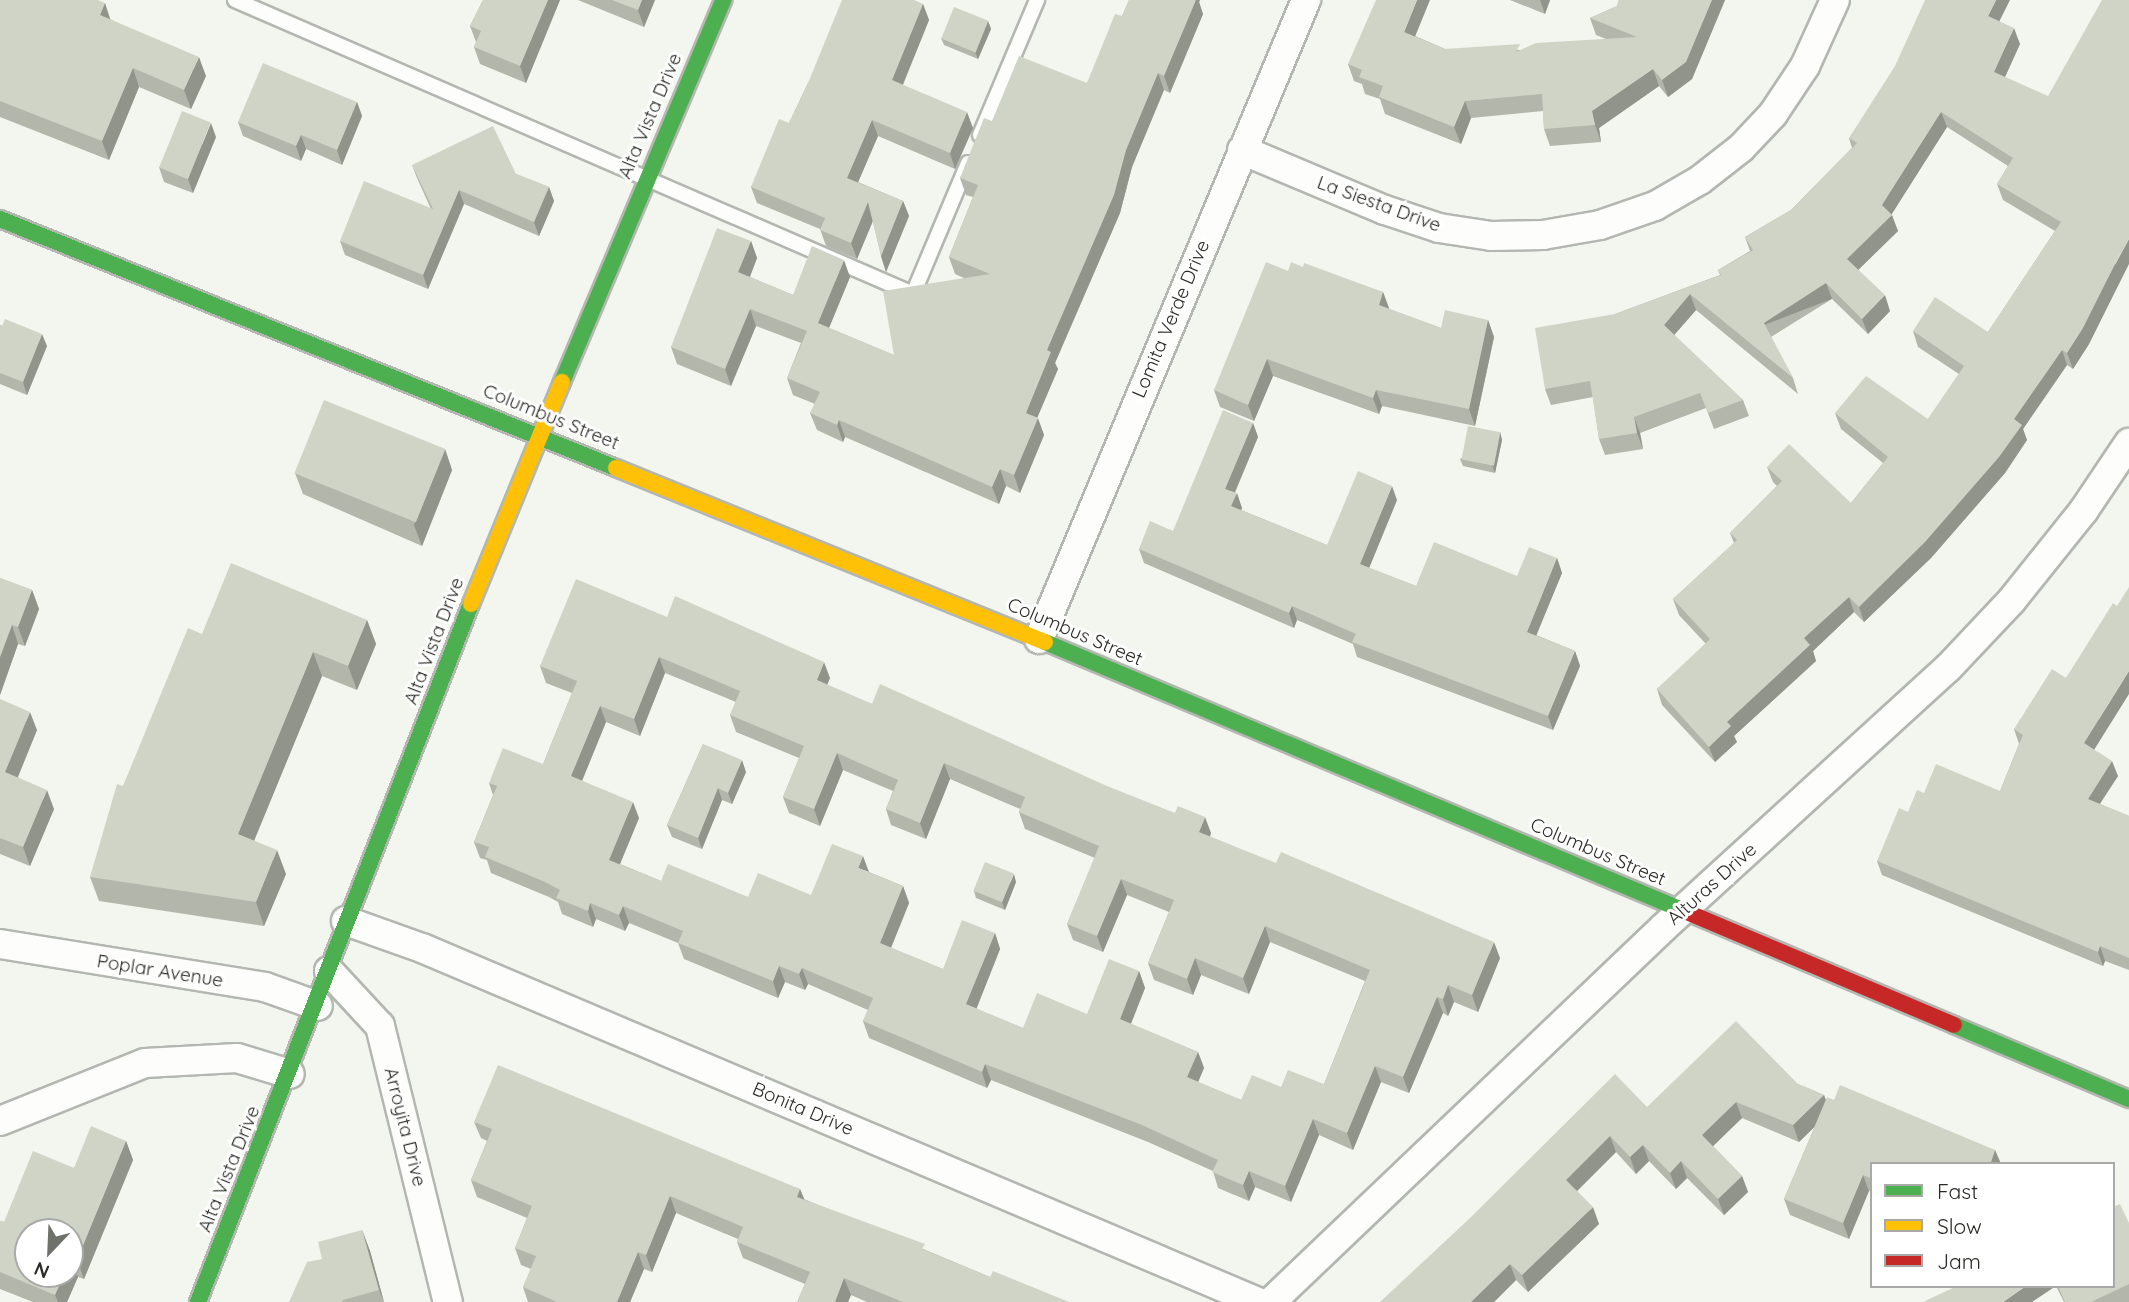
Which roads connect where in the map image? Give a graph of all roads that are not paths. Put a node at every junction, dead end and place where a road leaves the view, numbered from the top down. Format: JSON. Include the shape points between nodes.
{"nodes":[{"id":1,"x":235,"y":0,"type":"edge"},
{"id":2,"x":723,"y":0,"type":"edge"},
{"id":3,"x":1037,"y":0,"type":"edge"},
{"id":4,"x":1306,"y":0,"type":"edge"},
{"id":5,"x":1835,"y":0,"type":"edge"},
{"id":6,"x":1242,"y":150,"type":"junction"},
{"id":7,"x":648,"y":175,"type":"junction"},
{"id":8,"x":0,"y":219,"type":"edge"},
{"id":9,"x":540,"y":435,"type":"junction"},
{"id":10,"x":2129,"y":443,"type":"edge"},
{"id":11,"x":1039,"y":639,"type":"junction"},
{"id":12,"x":1684,"y":910,"type":"junction"},
{"id":13,"x":346,"y":921,"type":"junction"},
{"id":14,"x":0,"y":944,"type":"edge"},
{"id":15,"x":329,"y":971,"type":"junction"},
{"id":16,"x":318,"y":1006,"type":"junction"},
{"id":17,"x":290,"y":1074,"type":"junction"},
{"id":18,"x":2129,"y":1098,"type":"edge"},
{"id":19,"x":0,"y":1121,"type":"edge"},
{"id":20,"x":198,"y":1302,"type":"edge"},
{"id":21,"x":448,"y":1302,"type":"edge"},
{"id":22,"x":1258,"y":1302,"type":"edge"},
{"id":23,"x":1270,"y":1302,"type":"edge"}],
"edges":[{"from":1,"to":7,"type":"lane"},
{"from":2,"to":7,"type":"main road","name":"Alta Vista Drive"},
{"from":3,"to":7,"type":"lane","via":[[913,294]]},
{"from":4,"to":6,"type":"street","name":"Lomita Verde Drive"},
{"from":5,"to":6,"type":"street","name":"La Siesta Drive","via":[[1805,66],[1773,114],[1741,148],[1700,180],[1655,206],[1600,225],[1543,236],[1491,236],[1439,228]]},
{"from":6,"to":11,"type":"street","name":"Lomita Verde Drive"},
{"from":7,"to":9,"type":"main road","name":"Alta Vista Drive"},
{"from":8,"to":9,"type":"main road","name":"Columbus Street"},
{"from":9,"to":11,"type":"main road","name":"Columbus Street"},
{"from":9,"to":13,"type":"main road","name":"Alta Vista Drive"},
{"from":10,"to":12,"type":"street","name":"Alturas Drive","via":[[2068,530],[1948,668]]},
{"from":11,"to":12,"type":"main road","name":"Columbus Street"},
{"from":12,"to":18,"type":"main road","name":"Columbus Street"},
{"from":12,"to":23,"type":"street","name":"Alturas Drive"},
{"from":13,"to":15,"type":"main road","name":"Alta Vista Drive"},
{"from":13,"to":22,"type":"street","name":"Bonita Drive","via":[[422,948]]},
{"from":14,"to":16,"type":"street","name":"Poplar Avenue","via":[[265,987]]},
{"from":15,"to":16,"type":"main road","name":"Alta Vista Drive"},
{"from":15,"to":21,"type":"street","name":"Arroyita Drive","via":[[380,1026]]},
{"from":16,"to":17,"type":"main road","name":"Alta Vista Drive"},
{"from":17,"to":19,"type":"street","via":[[237,1058],[145,1063]]},
{"from":17,"to":20,"type":"main road","name":"Alta Vista Drive"}]}
